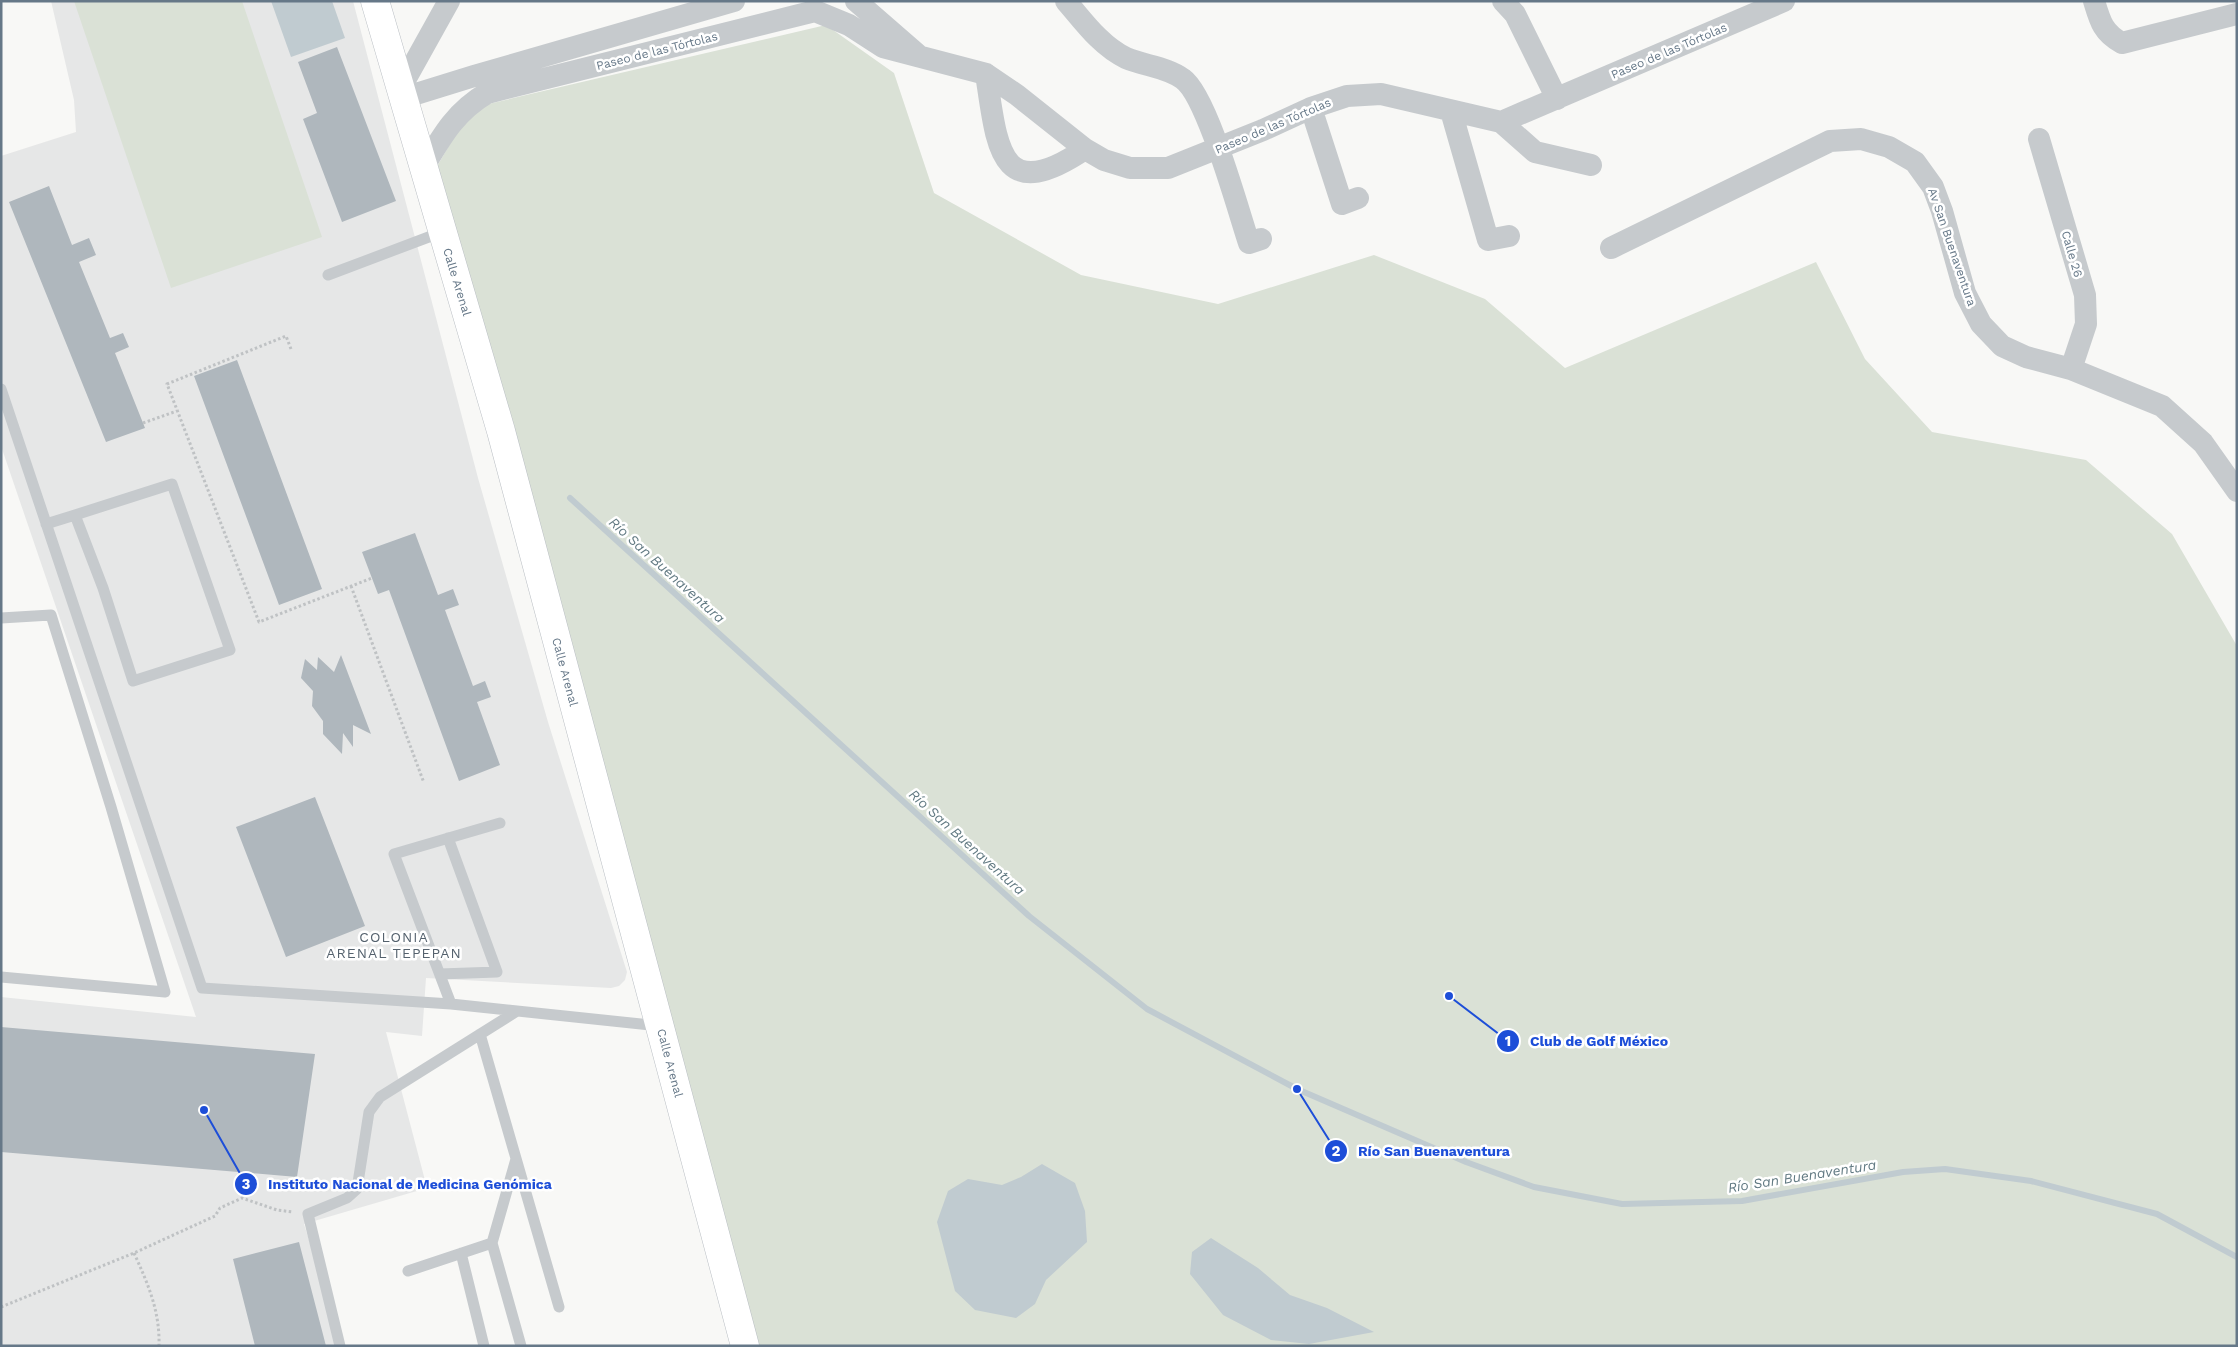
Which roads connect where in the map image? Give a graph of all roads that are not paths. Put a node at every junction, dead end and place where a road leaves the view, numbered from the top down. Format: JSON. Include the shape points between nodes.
{"nodes":[{"id":1,"x":375,"y":1,"type":"edge"},
{"id":2,"x":449,"y":1,"type":"edge"},
{"id":3,"x":734,"y":1,"type":"edge"},
{"id":4,"x":856,"y":1,"type":"edge"},
{"id":5,"x":1066,"y":1,"type":"edge"},
{"id":6,"x":1503,"y":1,"type":"edge"},
{"id":7,"x":1784,"y":1,"type":"edge"},
{"id":8,"x":2094,"y":1,"type":"edge"},
{"id":9,"x":2237,"y":14,"type":"edge"},
{"id":10,"x":918,"y":55,"type":"junction"},
{"id":11,"x":986,"y":74,"type":"junction"},
{"id":12,"x":401,"y":94,"type":"junction"},
{"id":13,"x":1557,"y":99,"type":"junction"},
{"id":14,"x":1311,"y":108,"type":"junction"},
{"id":15,"x":1451,"y":111,"type":"junction"},
{"id":16,"x":1501,"y":122,"type":"junction"},
{"id":17,"x":2039,"y":139,"type":"dead end"},
{"id":18,"x":1085,"y":149,"type":"junction"},
{"id":19,"x":1218,"y":149,"type":"junction"},
{"id":20,"x":1592,"y":165,"type":"dead end"},
{"id":21,"x":423,"y":168,"type":"junction"},
{"id":22,"x":1358,"y":198,"type":"dead end"},
{"id":23,"x":442,"y":232,"type":"junction"},
{"id":24,"x":1509,"y":236,"type":"dead end"},
{"id":25,"x":1261,"y":239,"type":"dead end"},
{"id":26,"x":1611,"y":248,"type":"dead end"},
{"id":27,"x":328,"y":275,"type":"dead end"},
{"id":28,"x":2071,"y":369,"type":"junction"},
{"id":29,"x":1,"y":389,"type":"edge"},
{"id":30,"x":2237,"y":491,"type":"edge"},
{"id":31,"x":75,"y":515,"type":"junction"},
{"id":32,"x":46,"y":524,"type":"junction"},
{"id":33,"x":1,"y":618,"type":"edge"},
{"id":34,"x":500,"y":823,"type":"dead end"},
{"id":35,"x":448,"y":838,"type":"junction"},
{"id":36,"x":440,"y":974,"type":"junction"},
{"id":37,"x":1,"y":977,"type":"edge"},
{"id":38,"x":451,"y":1004,"type":"junction"},
{"id":39,"x":517,"y":1010,"type":"junction"},
{"id":40,"x":660,"y":1026,"type":"junction"},
{"id":41,"x":480,"y":1034,"type":"junction"},
{"id":42,"x":516,"y":1159,"type":"junction"},
{"id":43,"x":492,"y":1243,"type":"junction"},
{"id":44,"x":461,"y":1254,"type":"junction"},
{"id":45,"x":408,"y":1271,"type":"dead end"},
{"id":46,"x":559,"y":1307,"type":"dead end"},
{"id":47,"x":340,"y":1346,"type":"edge"},
{"id":48,"x":484,"y":1346,"type":"edge"},
{"id":49,"x":522,"y":1346,"type":"edge"},
{"id":50,"x":745,"y":1346,"type":"edge"}],
"edges":[{"from":1,"to":12,"type":"street","name":"Calle Arenal"},
{"from":2,"to":12,"type":"street"},
{"from":3,"to":12,"type":"street","name":"Paseo de las Tórtolas"},
{"from":4,"to":10,"type":"street","name":"Paseo de las Tórtolas"},
{"from":5,"to":19,"type":"street","via":[[1107,46],[1134,61],[1170,71],[1184,79],[1196,93]]},
{"from":6,"to":13,"type":"street","via":[[1515,14]]},
{"from":7,"to":13,"type":"street","name":"Paseo de las Tórtolas"},
{"from":8,"to":9,"type":"street","via":[[2102,27],[2122,43]]},
{"from":10,"to":11,"type":"street","name":"Paseo de las Tórtolas"},
{"from":10,"to":21,"type":"street","name":"Paseo de las Tórtolas","via":[[883,47],[850,25],[815,11],[487,93],[472,102],[448,125]]},
{"from":11,"to":18,"type":"street","name":"Paseo de las Tórtolas","via":[[1018,95]]},
{"from":11,"to":18,"type":"street","via":[[995,134],[1002,153],[1014,168],[1026,174],[1042,172],[1063,164]]},
{"from":12,"to":21,"type":"street","name":"Calle Arenal"},
{"from":13,"to":16,"type":"street","name":"Paseo de las Tórtolas"},
{"from":14,"to":15,"type":"street","name":"Paseo de las Tórtolas","via":[[1347,96],[1381,94]]},
{"from":14,"to":19,"type":"street","name":"Paseo de las Tórtolas"},
{"from":14,"to":22,"type":"street","via":[[1342,204]]},
{"from":15,"to":16,"type":"street","name":"Paseo de las Tórtolas"},
{"from":15,"to":24,"type":"street","via":[[1488,240]]},
{"from":16,"to":20,"type":"street","via":[[1535,152]]},
{"from":17,"to":28,"type":"street","name":"Calle 26","via":[[2084,295],[2086,324]]},
{"from":18,"to":19,"type":"street","name":"Paseo de las Tórtolas","via":[[1104,160],[1130,168],[1168,168]]},
{"from":19,"to":25,"type":"street","via":[[1249,243]]},
{"from":21,"to":23,"type":"street","name":"Calle Arenal"},
{"from":23,"to":27,"type":"lane"},
{"from":23,"to":40,"type":"street","name":"Calle Arenal","via":[[501,431]]},
{"from":26,"to":28,"type":"street","name":"Av San Buenaventura","via":[[1830,141],[1861,139],[1889,147],[1915,162],[1933,187],[1966,292],[1981,324],[2002,346],[2026,357]]},
{"from":28,"to":30,"type":"street","name":"Av San Buenaventura","via":[[2162,406],[2203,443]]},
{"from":29,"to":32,"type":"lane"},
{"from":31,"to":31,"type":"lane","via":[[134,681],[230,650],[172,484]]},
{"from":31,"to":32,"type":"lane"},
{"from":32,"to":38,"type":"lane","via":[[202,988]]},
{"from":33,"to":37,"type":"lane","via":[[50,615],[165,992]]},
{"from":34,"to":35,"type":"lane"},
{"from":35,"to":36,"type":"lane","via":[[394,854]]},
{"from":35,"to":36,"type":"lane","via":[[497,972]]},
{"from":36,"to":38,"type":"lane"},
{"from":38,"to":39,"type":"lane"},
{"from":39,"to":40,"type":"lane"},
{"from":39,"to":41,"type":"lane"},
{"from":40,"to":50,"type":"street","name":"Calle Arenal"},
{"from":41,"to":42,"type":"lane"},
{"from":41,"to":47,"type":"lane","via":[[380,1097],[369,1112],[357,1189],[347,1198],[308,1214]]},
{"from":42,"to":43,"type":"lane"},
{"from":42,"to":46,"type":"lane"},
{"from":43,"to":44,"type":"lane"},
{"from":43,"to":49,"type":"lane"},
{"from":44,"to":45,"type":"lane"},
{"from":44,"to":48,"type":"lane"}]}
